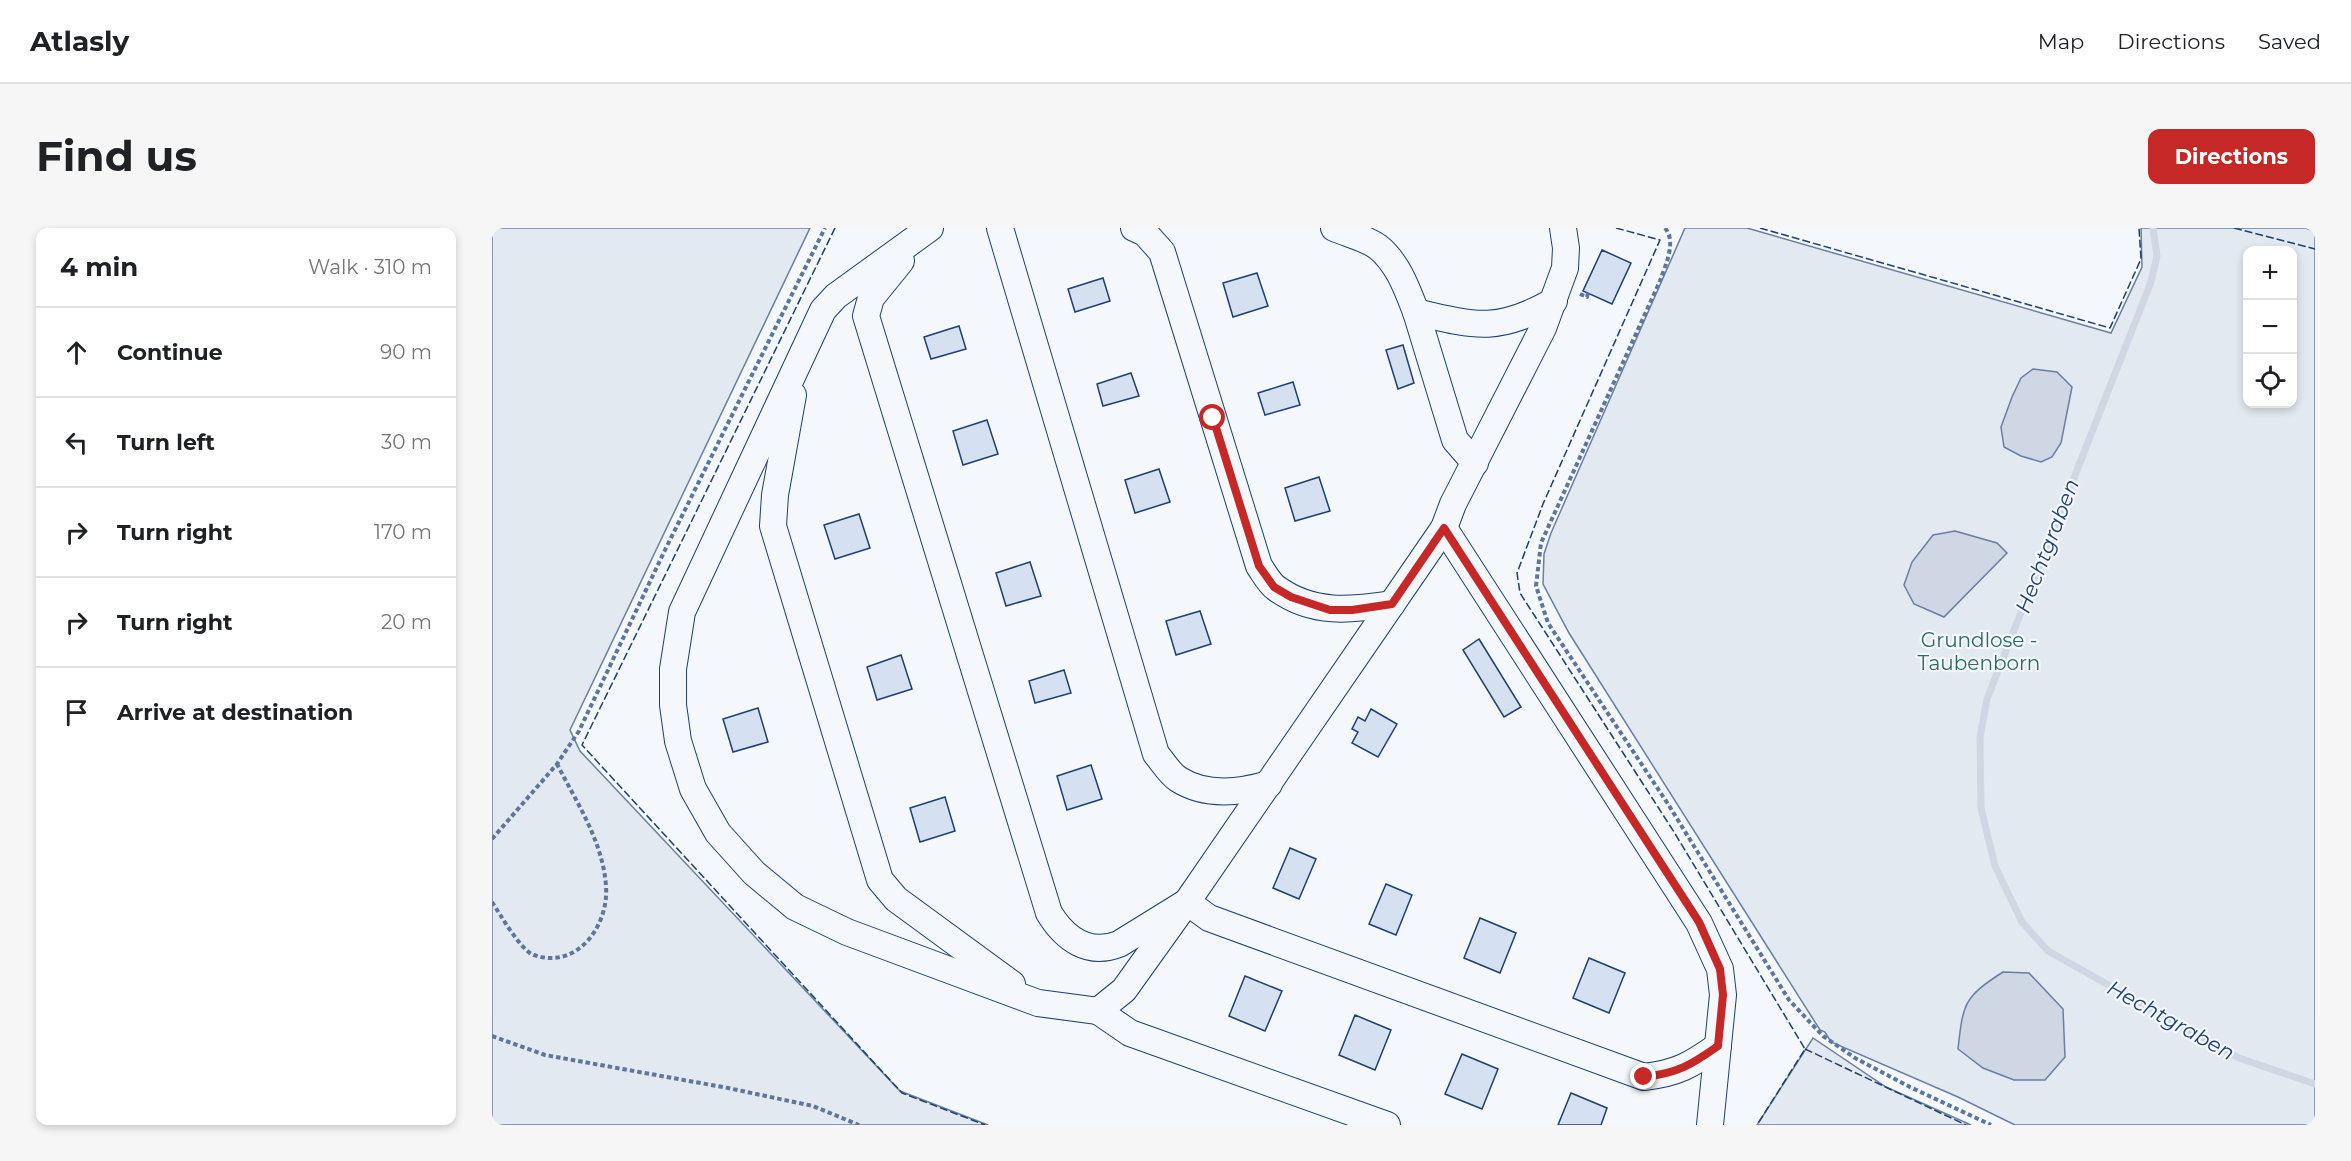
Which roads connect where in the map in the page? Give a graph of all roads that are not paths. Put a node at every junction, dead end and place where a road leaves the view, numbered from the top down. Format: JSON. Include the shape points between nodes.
{"nodes":[{"id":1,"x":1000,"y":228,"type":"edge"},
{"id":2,"x":1134,"y":228,"type":"edge"},
{"id":3,"x":1335,"y":228,"type":"edge"},
{"id":4,"x":1563,"y":228,"type":"edge"},
{"id":5,"x":925,"y":233,"type":"edge"},
{"id":6,"x":1554,"y":301,"type":"junction"},
{"id":7,"x":1416,"y":312,"type":"junction"},
{"id":8,"x":798,"y":362,"type":"junction"},
{"id":9,"x":1474,"y":463,"type":"junction"},
{"id":10,"x":1444,"y":528,"type":"junction"},
{"id":11,"x":1392,"y":604,"type":"junction"},
{"id":12,"x":1269,"y":784,"type":"junction"},
{"id":13,"x":1187,"y":902,"type":"junction"},
{"id":14,"x":1038,"y":1003,"type":"junction"},
{"id":15,"x":1098,"y":1011,"type":"junction"},
{"id":16,"x":1718,"y":1046,"type":"junction"},
{"id":17,"x":1387,"y":1125,"type":"edge"},
{"id":18,"x":1710,"y":1125,"type":"edge"}],
"edges":[{"from":1,"to":12,"type":"lane","via":[[1156,754],[1176,778],[1194,786],[1223,793]]},
{"from":2,"to":11,"type":"lane","via":[[1145,233],[1162,252],[1259,566],[1274,587],[1330,610]]},
{"from":3,"to":7,"type":"lane","via":[[1376,246],[1392,262]]},
{"from":4,"to":6,"type":"lane","via":[[1565,268]]},
{"from":5,"to":8,"type":"lane","via":[[836,296],[823,310]]},
{"from":5,"to":13,"type":"lane","via":[[871,298],[866,316],[1048,913],[1071,939],[1095,949],[1109,948]]},
{"from":6,"to":7,"type":"lane","via":[[1513,321],[1480,326]]},
{"from":6,"to":9,"type":"lane"},
{"from":7,"to":9,"type":"lane","via":[[1455,440]]},
{"from":8,"to":14,"type":"lane","via":[[773,526],[880,880],[896,899]]},
{"from":8,"to":14,"type":"lane","via":[[682,612],[673,669],[673,705],[678,741],[693,789],[718,833],[754,873],[795,907],[847,932]]},
{"from":9,"to":10,"type":"lane"},
{"from":10,"to":11,"type":"lane"},
{"from":10,"to":16,"type":"lane","via":[[1699,922],[1720,969],[1723,995]]},
{"from":11,"to":12,"type":"lane"},
{"from":12,"to":13,"type":"lane"},
{"from":13,"to":15,"type":"lane","via":[[1124,990]]},
{"from":13,"to":16,"type":"lane","via":[[1209,918],[1644,1077],[1688,1067]]},
{"from":14,"to":15,"type":"lane"},
{"from":15,"to":17,"type":"lane","via":[[1130,1033]]},
{"from":16,"to":18,"type":"lane"}]}
